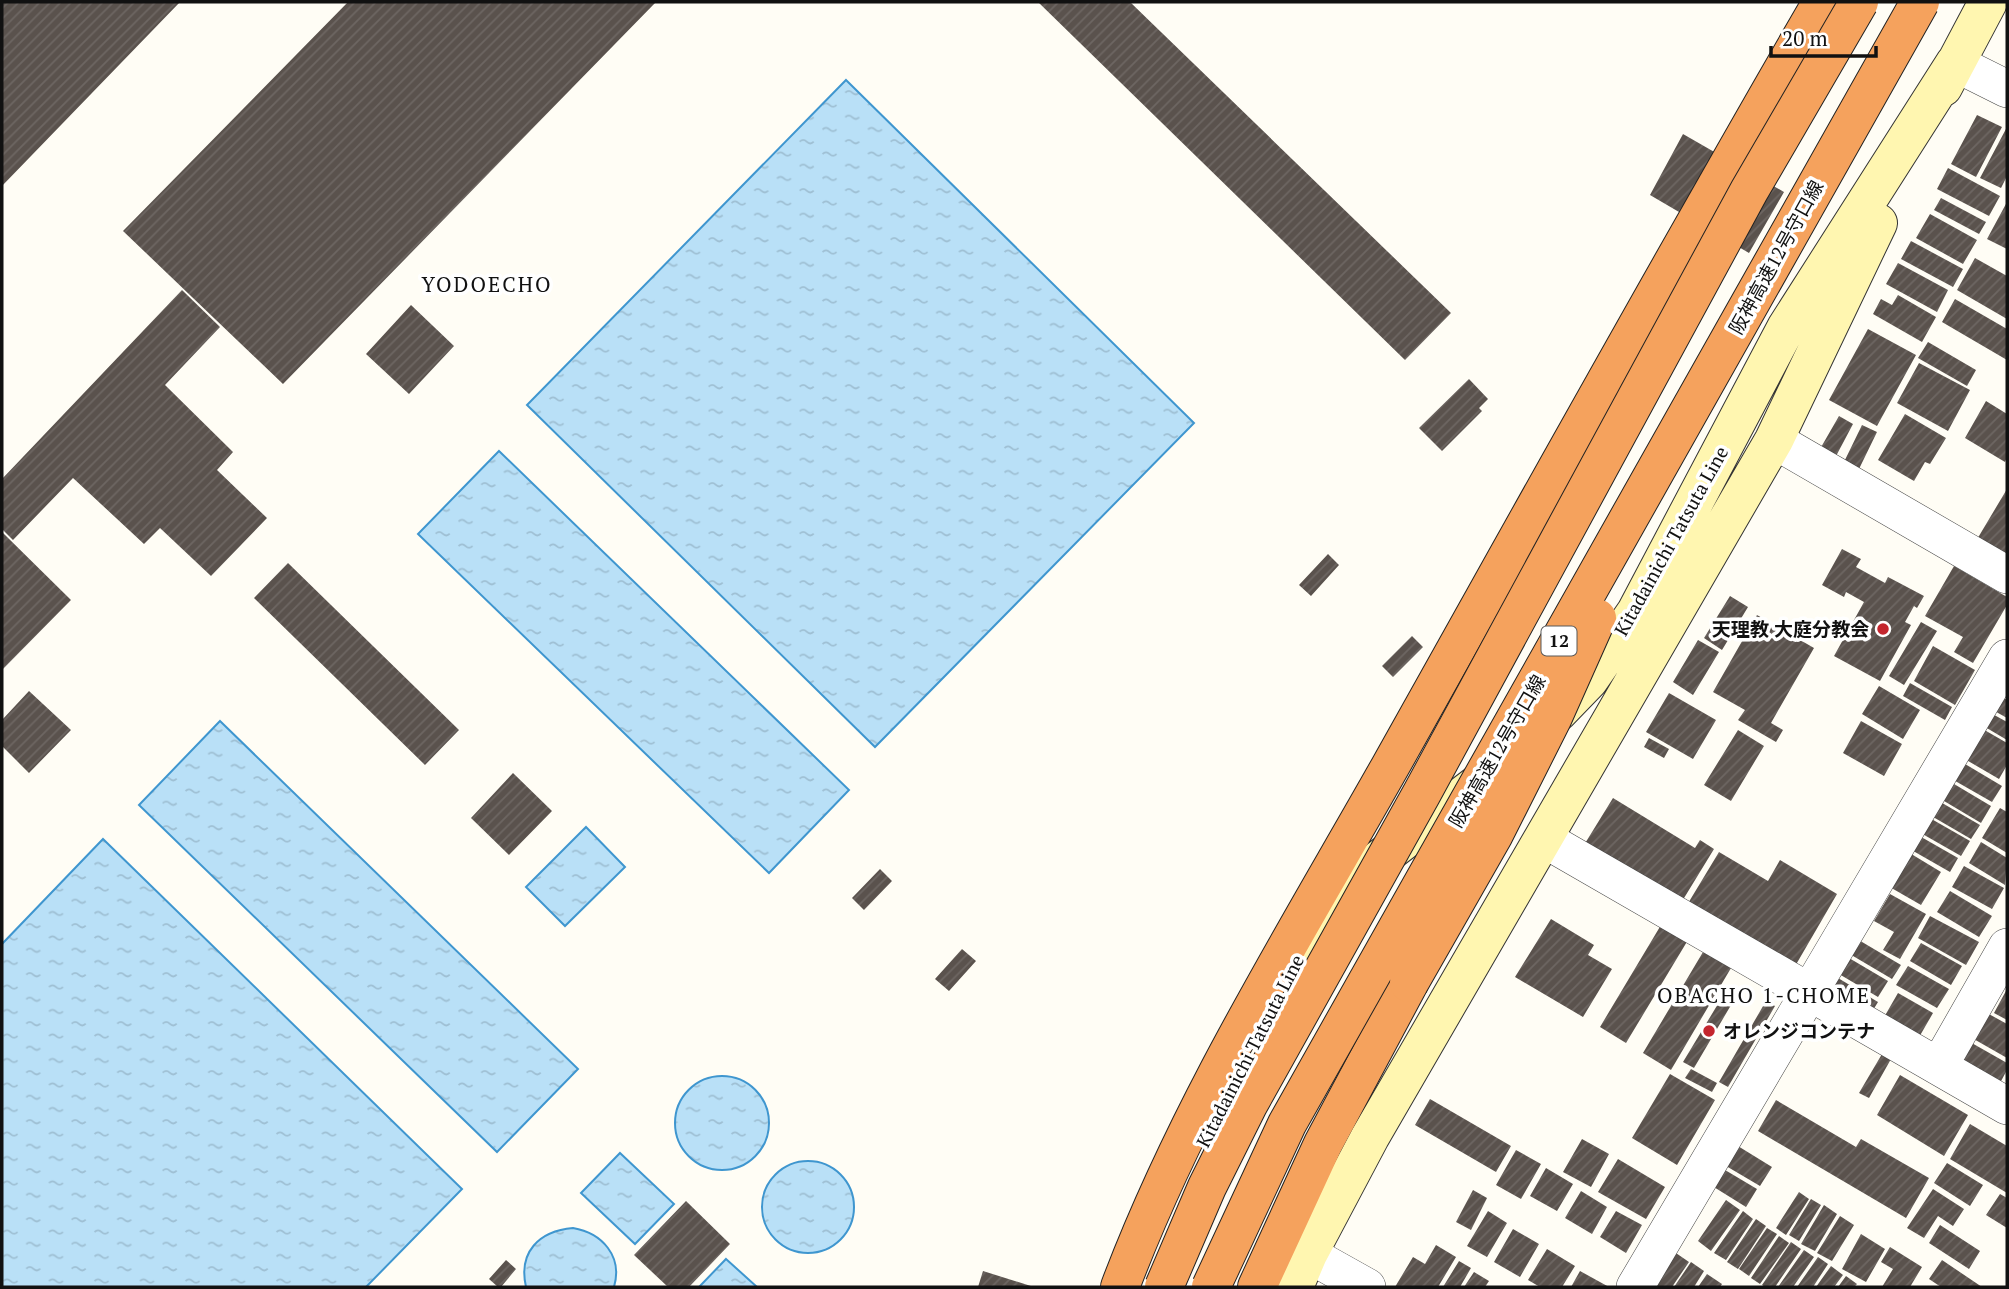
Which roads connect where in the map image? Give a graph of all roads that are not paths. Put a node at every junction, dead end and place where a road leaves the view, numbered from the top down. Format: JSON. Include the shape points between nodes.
{"nodes":[{"id":1,"x":1822,"y":2,"type":"edge"},
{"id":2,"x":1859,"y":2,"type":"edge"},
{"id":3,"x":1920,"y":2,"type":"edge"},
{"id":4,"x":1988,"y":2,"type":"edge"},
{"id":5,"x":1955,"y":63,"type":"junction"},
{"id":6,"x":2007,"y":89,"type":"edge"},
{"id":7,"x":1774,"y":440,"type":"junction"},
{"id":8,"x":1670,"y":445,"type":"junction"},
{"id":9,"x":2007,"y":575,"type":"edge"},
{"id":10,"x":2007,"y":658,"type":"edge"},
{"id":11,"x":1544,"y":839,"type":"junction"},
{"id":12,"x":2007,"y":947,"type":"edge"},
{"id":13,"x":1809,"y":992,"type":"junction"},
{"id":14,"x":1939,"y":1066,"type":"junction"},
{"id":15,"x":2007,"y":1106,"type":"edge"},
{"id":16,"x":1301,"y":1271,"type":"edge"},
{"id":17,"x":1120,"y":1287,"type":"edge"},
{"id":18,"x":1138,"y":1287,"type":"edge"},
{"id":19,"x":1164,"y":1287,"type":"edge"},
{"id":20,"x":1211,"y":1287,"type":"edge"},
{"id":21,"x":1257,"y":1287,"type":"edge"},
{"id":22,"x":1367,"y":1287,"type":"edge"},
{"id":23,"x":1635,"y":1287,"type":"edge"}],
"edges":[{"from":1,"to":17,"type":"highway","via":[[1301,922],[1212,1086]]},
{"from":2,"to":19,"type":"highway","bridge":true,"via":[[1749,191],[1248,1105]]},
{"from":3,"to":8,"type":"highway","name":"阪神高速12号守口線","number":"12","bridge":true},
{"from":4,"to":5,"type":"main road","name":"Kitadainichi Tatsuta Line"},
{"from":5,"to":6,"type":"street"},
{"from":5,"to":7,"type":"main road","name":"Kitadainichi Tatsuta Line"},
{"from":5,"to":18,"type":"main road","name":"Kitadainichi Tatsuta Line","via":[[1787,328],[1636,612],[1589,680],[1529,742],[1381,858],[1327,916],[1283,977],[1204,1137]]},
{"from":7,"to":9,"type":"street"},
{"from":7,"to":11,"type":"main road","name":"Kitadainichi Tatsuta Line"},
{"from":8,"to":20,"type":"highway","name":"阪神高速12号守口線","number":"12","bridge":true,"via":[[1287,1124]]},
{"from":8,"to":21,"type":"highway","bridge":true,"via":[[1552,719],[1323,1144]]},
{"from":10,"to":13,"type":"street"},
{"from":11,"to":13,"type":"street"},
{"from":11,"to":16,"type":"main road","name":"Kitadainichi Tatsuta Line","via":[[1370,1137]]},
{"from":12,"to":14,"type":"street"},
{"from":13,"to":14,"type":"street"},
{"from":13,"to":23,"type":"street"},
{"from":14,"to":15,"type":"street"},
{"from":16,"to":22,"type":"street"}]}
